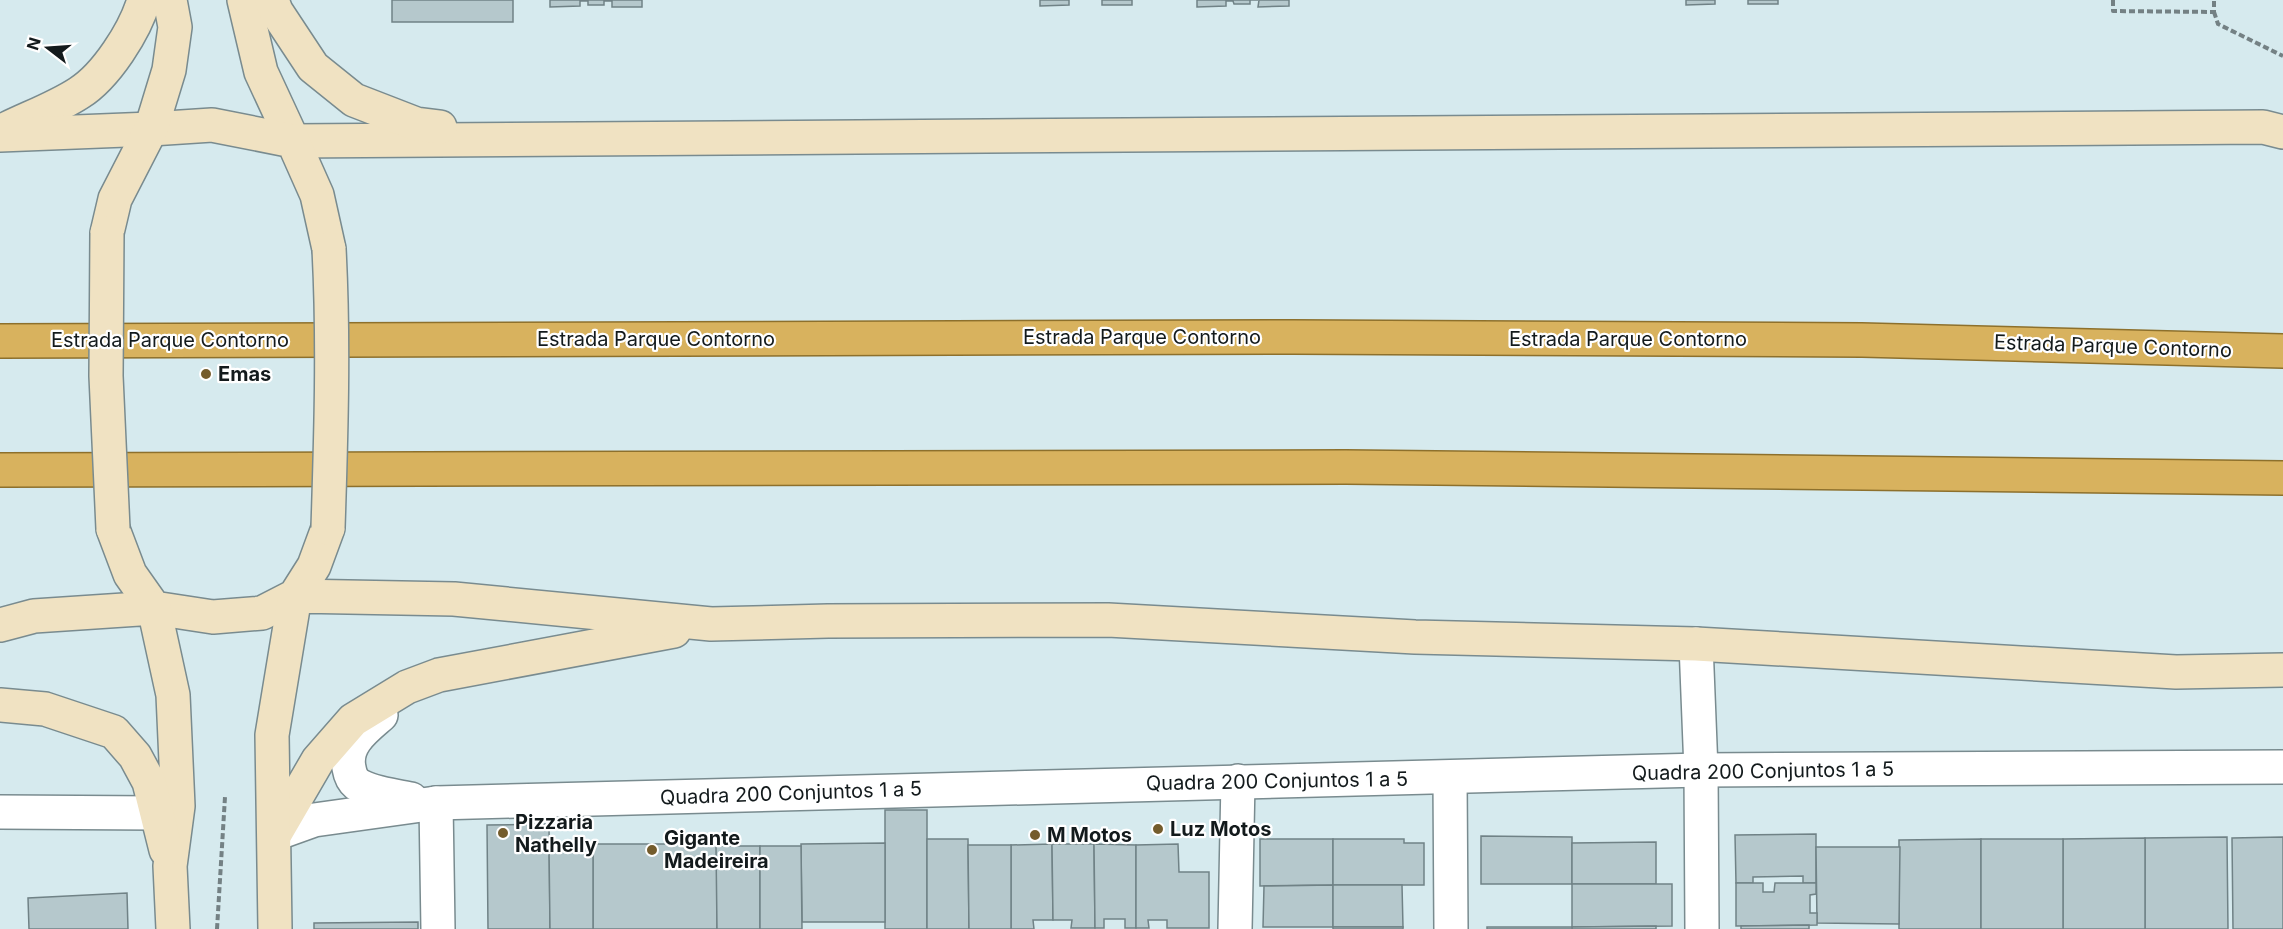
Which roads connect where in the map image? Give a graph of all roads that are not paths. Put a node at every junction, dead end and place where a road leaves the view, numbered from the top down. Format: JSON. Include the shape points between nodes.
{"nodes":[{"id":1,"x":144,"y":0,"type":"edge"},
{"id":2,"x":170,"y":0,"type":"edge"},
{"id":3,"x":244,"y":0,"type":"edge"},
{"id":4,"x":272,"y":0,"type":"edge"},
{"id":5,"x":151,"y":129,"type":"junction"},
{"id":6,"x":2276,"y":129,"type":"edge"},
{"id":7,"x":0,"y":134,"type":"edge"},
{"id":8,"x":534,"y":140,"type":"junction"},
{"id":9,"x":293,"y":141,"type":"junction"},
{"id":10,"x":0,"y":341,"type":"edge"},
{"id":11,"x":2283,"y":351,"type":"edge"},
{"id":12,"x":0,"y":470,"type":"edge"},
{"id":13,"x":2283,"y":478,"type":"edge"},
{"id":14,"x":295,"y":596,"type":"junction"},
{"id":15,"x":154,"y":608,"type":"junction"},
{"id":16,"x":711,"y":624,"type":"junction"},
{"id":17,"x":0,"y":625,"type":"edge"},
{"id":18,"x":1696,"y":644,"type":"junction"},
{"id":19,"x":2283,"y":670,"type":"edge"},
{"id":20,"x":407,"y":687,"type":"junction"},
{"id":21,"x":0,"y":705,"type":"edge"},
{"id":22,"x":2283,"y":767,"type":"edge"},
{"id":23,"x":1701,"y":770,"type":"junction"},
{"id":24,"x":1450,"y":778,"type":"junction"},
{"id":25,"x":1238,"y":781,"type":"junction"},
{"id":26,"x":436,"y":803,"type":"junction"},
{"id":27,"x":0,"y":812,"type":"edge"},
{"id":28,"x":156,"y":813,"type":"junction"},
{"id":29,"x":275,"y":834,"type":"junction"},
{"id":30,"x":170,"y":866,"type":"junction"},
{"id":31,"x":173,"y":929,"type":"edge"},
{"id":32,"x":275,"y":929,"type":"edge"},
{"id":33,"x":438,"y":929,"type":"edge"},
{"id":34,"x":1235,"y":929,"type":"edge"},
{"id":35,"x":1451,"y":929,"type":"edge"},
{"id":36,"x":1702,"y":929,"type":"edge"}],
"edges":[{"from":1,"to":7,"type":"main road","via":[[114,59],[80,93]]},
{"from":2,"to":5,"type":"main road","via":[[175,27],[169,70]]},
{"from":3,"to":9,"type":"main road","via":[[261,72]]},
{"from":4,"to":8,"type":"main road","via":[[313,67],[354,100],[416,124]]},
{"from":5,"to":7,"type":"main road"},
{"from":5,"to":9,"type":"main road","via":[[212,125]]},
{"from":5,"to":15,"type":"main road","bridge":true,"via":[[115,199],[107,233],[106,376],[113,529],[130,574]]},
{"from":6,"to":8,"type":"main road"},
{"from":8,"to":9,"type":"main road"},
{"from":9,"to":14,"type":"main road","bridge":true,"via":[[317,195],[329,249],[333,322],[328,528],[314,566]]},
{"from":10,"to":11,"type":"highway","name":"Estrada Parque Contorno","via":[[1294,337],[1862,340]]},
{"from":12,"to":13,"type":"highway","via":[[1346,466]]},
{"from":14,"to":15,"type":"main road","via":[[262,613],[213,617]]},
{"from":14,"to":16,"type":"main road","via":[[454,599]]},
{"from":14,"to":29,"type":"main road","via":[[272,735]]},
{"from":15,"to":17,"type":"main road","via":[[34,616]]},
{"from":15,"to":30,"type":"main road","via":[[173,695],[178,806]]},
{"from":16,"to":18,"type":"main road","via":[[1108,620],[1415,637]]},
{"from":16,"to":20,"type":"main road","via":[[440,675]]},
{"from":18,"to":19,"type":"main road","via":[[2176,672]]},
{"from":18,"to":23,"type":"street"},
{"from":20,"to":26,"type":"street","via":[[353,743],[349,753],[350,775],[369,790]]},
{"from":20,"to":29,"type":"main road","via":[[353,720],[318,760]]},
{"from":21,"to":28,"type":"main road","via":[[45,709],[114,732],[135,756],[149,782]]},
{"from":22,"to":23,"type":"street","name":"Quadra 200 Conjuntos 1 a 5"},
{"from":23,"to":24,"type":"street","name":"Quadra 200 Conjuntos 1 a 5"},
{"from":23,"to":36,"type":"street"},
{"from":24,"to":25,"type":"street","name":"Quadra 200 Conjuntos 1 a 5"},
{"from":24,"to":35,"type":"street"},
{"from":25,"to":26,"type":"street","name":"Quadra 200 Conjuntos 1 a 5"},
{"from":25,"to":34,"type":"street"},
{"from":26,"to":29,"type":"street","name":"Quadra 200 Conjuntos 1 a 5","via":[[314,820]]},
{"from":26,"to":33,"type":"street"},
{"from":27,"to":28,"type":"street"},
{"from":28,"to":30,"type":"main road"},
{"from":29,"to":32,"type":"main road"},
{"from":30,"to":31,"type":"main road"}]}
